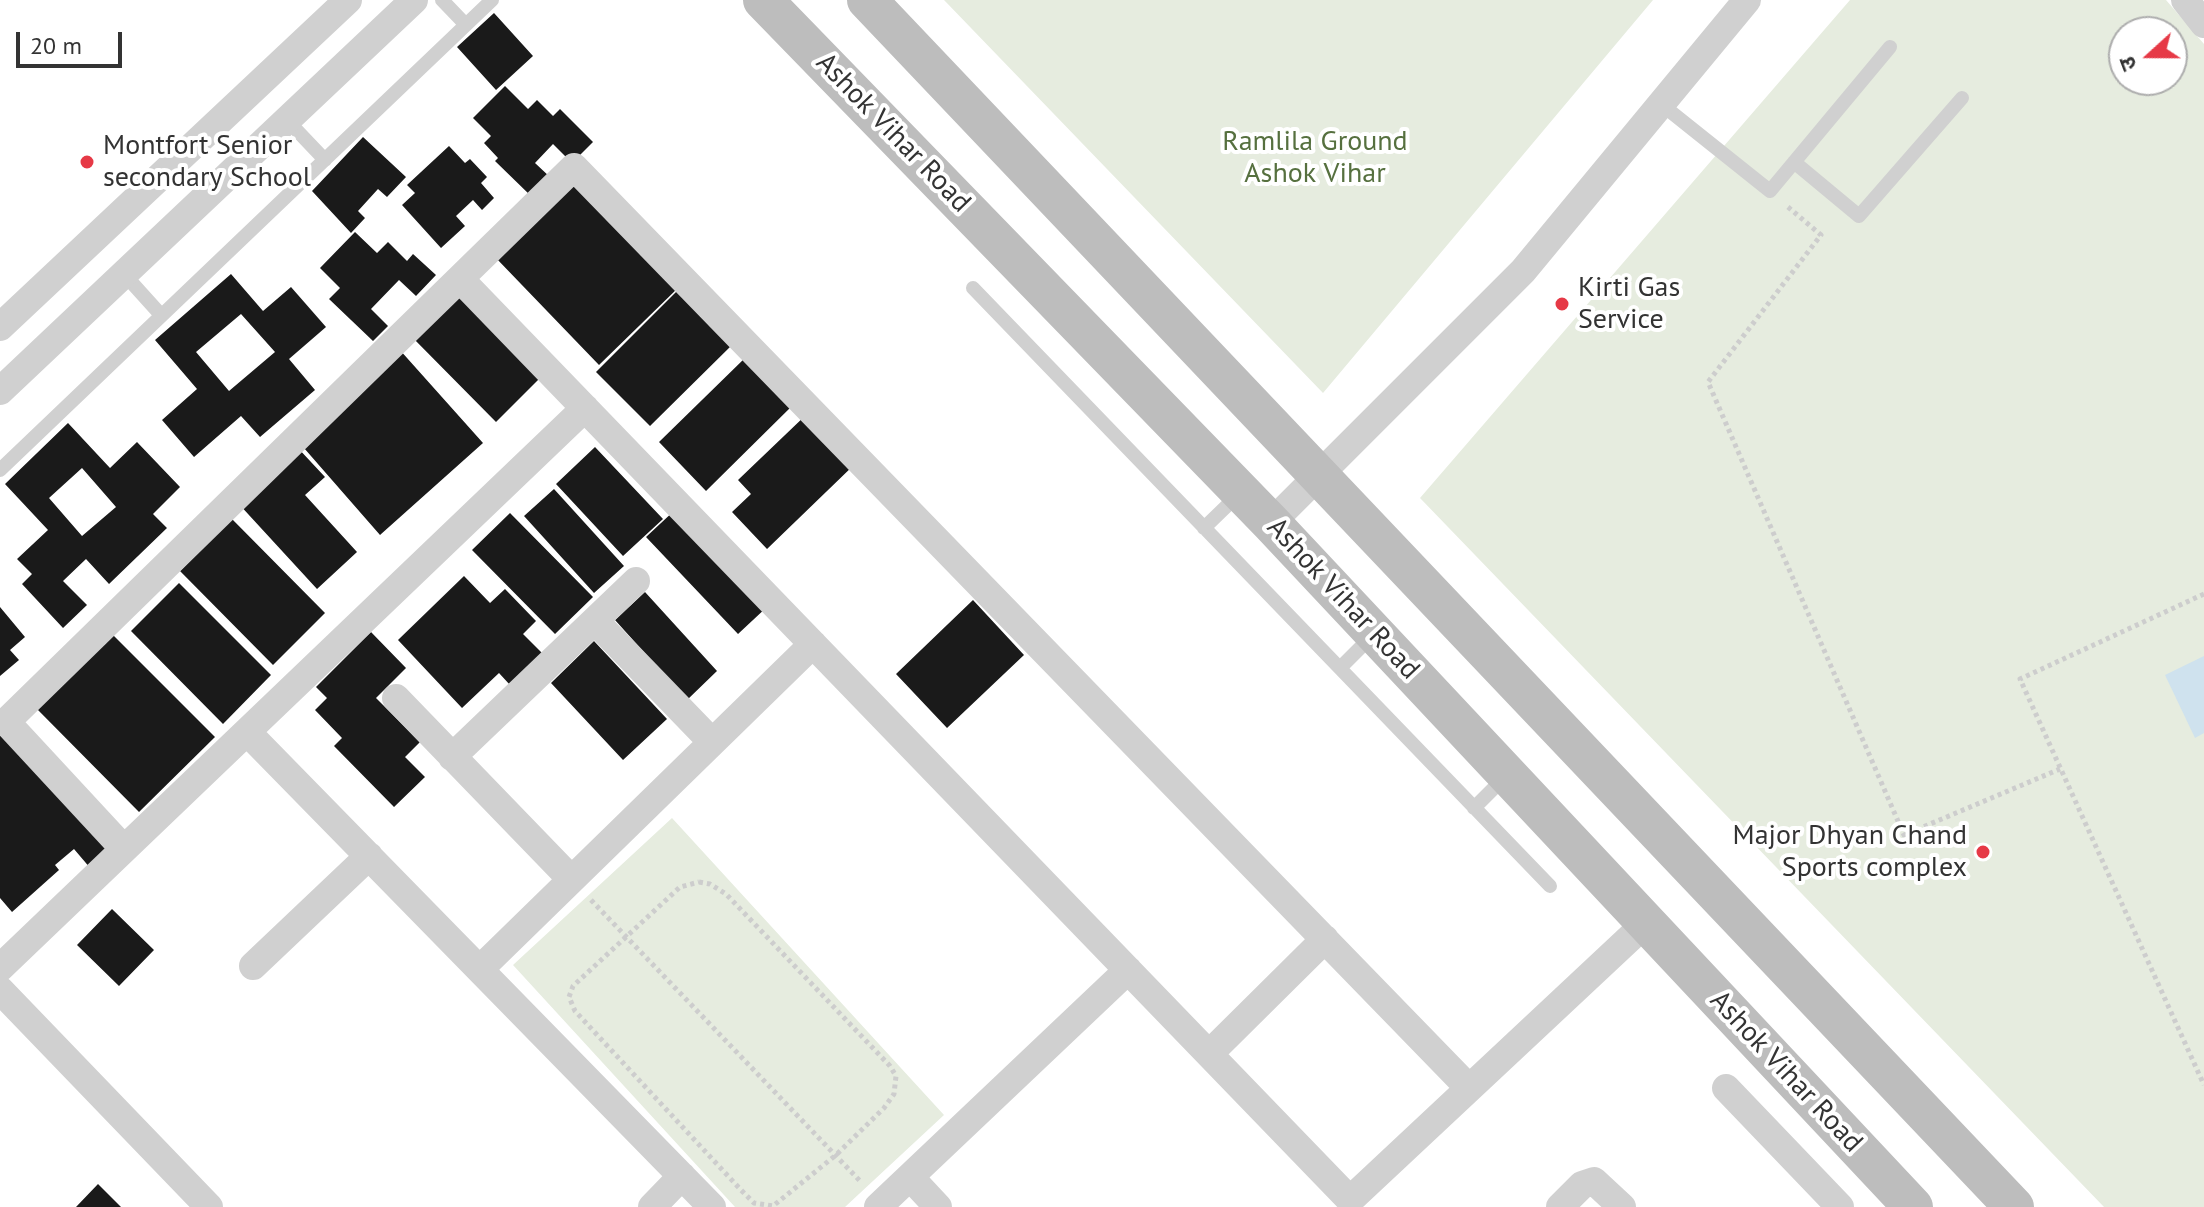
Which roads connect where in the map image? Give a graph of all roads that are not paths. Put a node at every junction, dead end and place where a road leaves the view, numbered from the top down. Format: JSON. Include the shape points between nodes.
{"nodes":[{"id":1,"x":348,"y":0,"type":"edge"},
{"id":2,"x":414,"y":0,"type":"edge"},
{"id":3,"x":442,"y":0,"type":"edge"},
{"id":4,"x":492,"y":0,"type":"edge"},
{"id":5,"x":763,"y":0,"type":"edge"},
{"id":6,"x":867,"y":0,"type":"edge"},
{"id":7,"x":1747,"y":0,"type":"edge"},
{"id":8,"x":2185,"y":0,"type":"edge"},
{"id":9,"x":2204,"y":24,"type":"edge"},
{"id":10,"x":466,"y":25,"type":"junction"},
{"id":11,"x":1890,"y":47,"type":"dead end"},
{"id":12,"x":1962,"y":98,"type":"dead end"},
{"id":13,"x":1661,"y":104,"type":"junction"},
{"id":14,"x":287,"y":120,"type":"junction"},
{"id":15,"x":325,"y":160,"type":"junction"},
{"id":16,"x":1794,"y":162,"type":"junction"},
{"id":17,"x":124,"y":274,"type":"junction"},
{"id":18,"x":460,"y":279,"type":"junction"},
{"id":19,"x":973,"y":288,"type":"dead end"},
{"id":20,"x":161,"y":315,"type":"junction"},
{"id":21,"x":0,"y":327,"type":"edge"},
{"id":22,"x":0,"y":391,"type":"edge"},
{"id":23,"x":585,"y":408,"type":"junction"},
{"id":24,"x":2,"y":465,"type":"edge"},
{"id":25,"x":1321,"y":476,"type":"junction"},
{"id":26,"x":1241,"y":492,"type":"junction"},
{"id":27,"x":1271,"y":523,"type":"junction"},
{"id":28,"x":1204,"y":528,"type":"junction"},
{"id":29,"x":636,"y":581,"type":"dead end"},
{"id":30,"x":595,"y":621,"type":"junction"},
{"id":31,"x":1375,"y":633,"type":"junction"},
{"id":32,"x":813,"y":644,"type":"junction"},
{"id":33,"x":1340,"y":668,"type":"junction"},
{"id":34,"x":396,"y":698,"type":"dead end"},
{"id":35,"x":248,"y":733,"type":"junction"},
{"id":36,"x":712,"y":742,"type":"junction"},
{"id":37,"x":452,"y":757,"type":"junction"},
{"id":38,"x":1508,"y":774,"type":"junction"},
{"id":39,"x":1474,"y":808,"type":"junction"},
{"id":40,"x":124,"y":849,"type":"junction"},
{"id":41,"x":369,"y":856,"type":"junction"},
{"id":42,"x":571,"y":879,"type":"junction"},
{"id":43,"x":1550,"y":886,"type":"dead end"},
{"id":44,"x":1647,"y":922,"type":"junction"},
{"id":45,"x":1325,"y":939,"type":"junction"},
{"id":46,"x":253,"y":966,"type":"dead end"},
{"id":47,"x":0,"y":968,"type":"edge"},
{"id":48,"x":480,"y":969,"type":"junction"},
{"id":49,"x":1128,"y":970,"type":"junction"},
{"id":50,"x":0,"y":990,"type":"edge"},
{"id":51,"x":1209,"y":1054,"type":"junction"},
{"id":52,"x":1469,"y":1088,"type":"junction"},
{"id":53,"x":1726,"y":1088,"type":"dead end"},
{"id":54,"x":682,"y":1176,"type":"junction"},
{"id":55,"x":910,"y":1177,"type":"junction"},
{"id":56,"x":1346,"y":1204,"type":"edge"},
{"id":57,"x":1904,"y":1204,"type":"edge"},
{"id":58,"x":209,"y":1207,"type":"edge"},
{"id":59,"x":652,"y":1207,"type":"edge"},
{"id":60,"x":712,"y":1207,"type":"edge"},
{"id":61,"x":878,"y":1207,"type":"edge"},
{"id":62,"x":938,"y":1207,"type":"edge"},
{"id":63,"x":1560,"y":1207,"type":"edge"},
{"id":64,"x":1622,"y":1207,"type":"edge"},
{"id":65,"x":1840,"y":1207,"type":"edge"},
{"id":66,"x":2014,"y":1207,"type":"edge"}],
"edges":[{"from":1,"to":21,"type":"street"},
{"from":2,"to":14,"type":"street"},
{"from":3,"to":10,"type":"lane"},
{"from":4,"to":10,"type":"lane"},
{"from":5,"to":26,"type":"main road","name":"Ashok Vihar Road"},
{"from":6,"to":25,"type":"main road"},
{"from":7,"to":13,"type":"street"},
{"from":8,"to":9,"type":"street"},
{"from":10,"to":15,"type":"lane"},
{"from":11,"to":16,"type":"lane"},
{"from":12,"to":16,"type":"lane","via":[[1859,216]]},
{"from":13,"to":16,"type":"lane","via":[[1770,191]]},
{"from":13,"to":25,"type":"street","via":[[1523,271]]},
{"from":14,"to":15,"type":"lane"},
{"from":14,"to":17,"type":"street"},
{"from":15,"to":20,"type":"lane"},
{"from":17,"to":20,"type":"lane"},
{"from":17,"to":22,"type":"street"},
{"from":18,"to":23,"type":"street"},
{"from":18,"to":40,"type":"street","via":[[10,718],[10,726]]},
{"from":18,"to":45,"type":"street","via":[[577,168]]},
{"from":19,"to":28,"type":"lane"},
{"from":20,"to":24,"type":"lane"},
{"from":23,"to":32,"type":"street"},
{"from":23,"to":35,"type":"street"},
{"from":25,"to":27,"type":"street"},
{"from":25,"to":66,"type":"main road"},
{"from":26,"to":27,"type":"main road","name":"Ashok Vihar Road"},
{"from":26,"to":28,"type":"lane"},
{"from":27,"to":31,"type":"main road","name":"Ashok Vihar Road"},
{"from":28,"to":33,"type":"lane"},
{"from":29,"to":30,"type":"street"},
{"from":30,"to":36,"type":"street"},
{"from":30,"to":37,"type":"street"},
{"from":31,"to":33,"type":"lane"},
{"from":31,"to":38,"type":"main road","name":"Ashok Vihar Road"},
{"from":32,"to":36,"type":"street"},
{"from":32,"to":49,"type":"street"},
{"from":33,"to":39,"type":"lane"},
{"from":34,"to":37,"type":"street"},
{"from":35,"to":40,"type":"street"},
{"from":35,"to":41,"type":"street"},
{"from":36,"to":42,"type":"street"},
{"from":37,"to":42,"type":"street"},
{"from":38,"to":39,"type":"lane"},
{"from":38,"to":44,"type":"main road","name":"Ashok Vihar Road"},
{"from":39,"to":43,"type":"lane"},
{"from":40,"to":47,"type":"street"},
{"from":41,"to":46,"type":"street"},
{"from":41,"to":48,"type":"street"},
{"from":42,"to":48,"type":"street"},
{"from":44,"to":52,"type":"street"},
{"from":44,"to":57,"type":"main road","name":"Ashok Vihar Road"},
{"from":45,"to":51,"type":"street"},
{"from":45,"to":52,"type":"street"},
{"from":48,"to":54,"type":"street"},
{"from":49,"to":51,"type":"street"},
{"from":49,"to":55,"type":"street"},
{"from":50,"to":58,"type":"street"},
{"from":51,"to":56,"type":"street"},
{"from":52,"to":56,"type":"street"},
{"from":53,"to":65,"type":"street"},
{"from":54,"to":59,"type":"street"},
{"from":54,"to":60,"type":"street"},
{"from":55,"to":61,"type":"street"},
{"from":55,"to":62,"type":"street"},
{"from":63,"to":64,"type":"street","via":[[1582,1185],[1594,1181]]}]}
